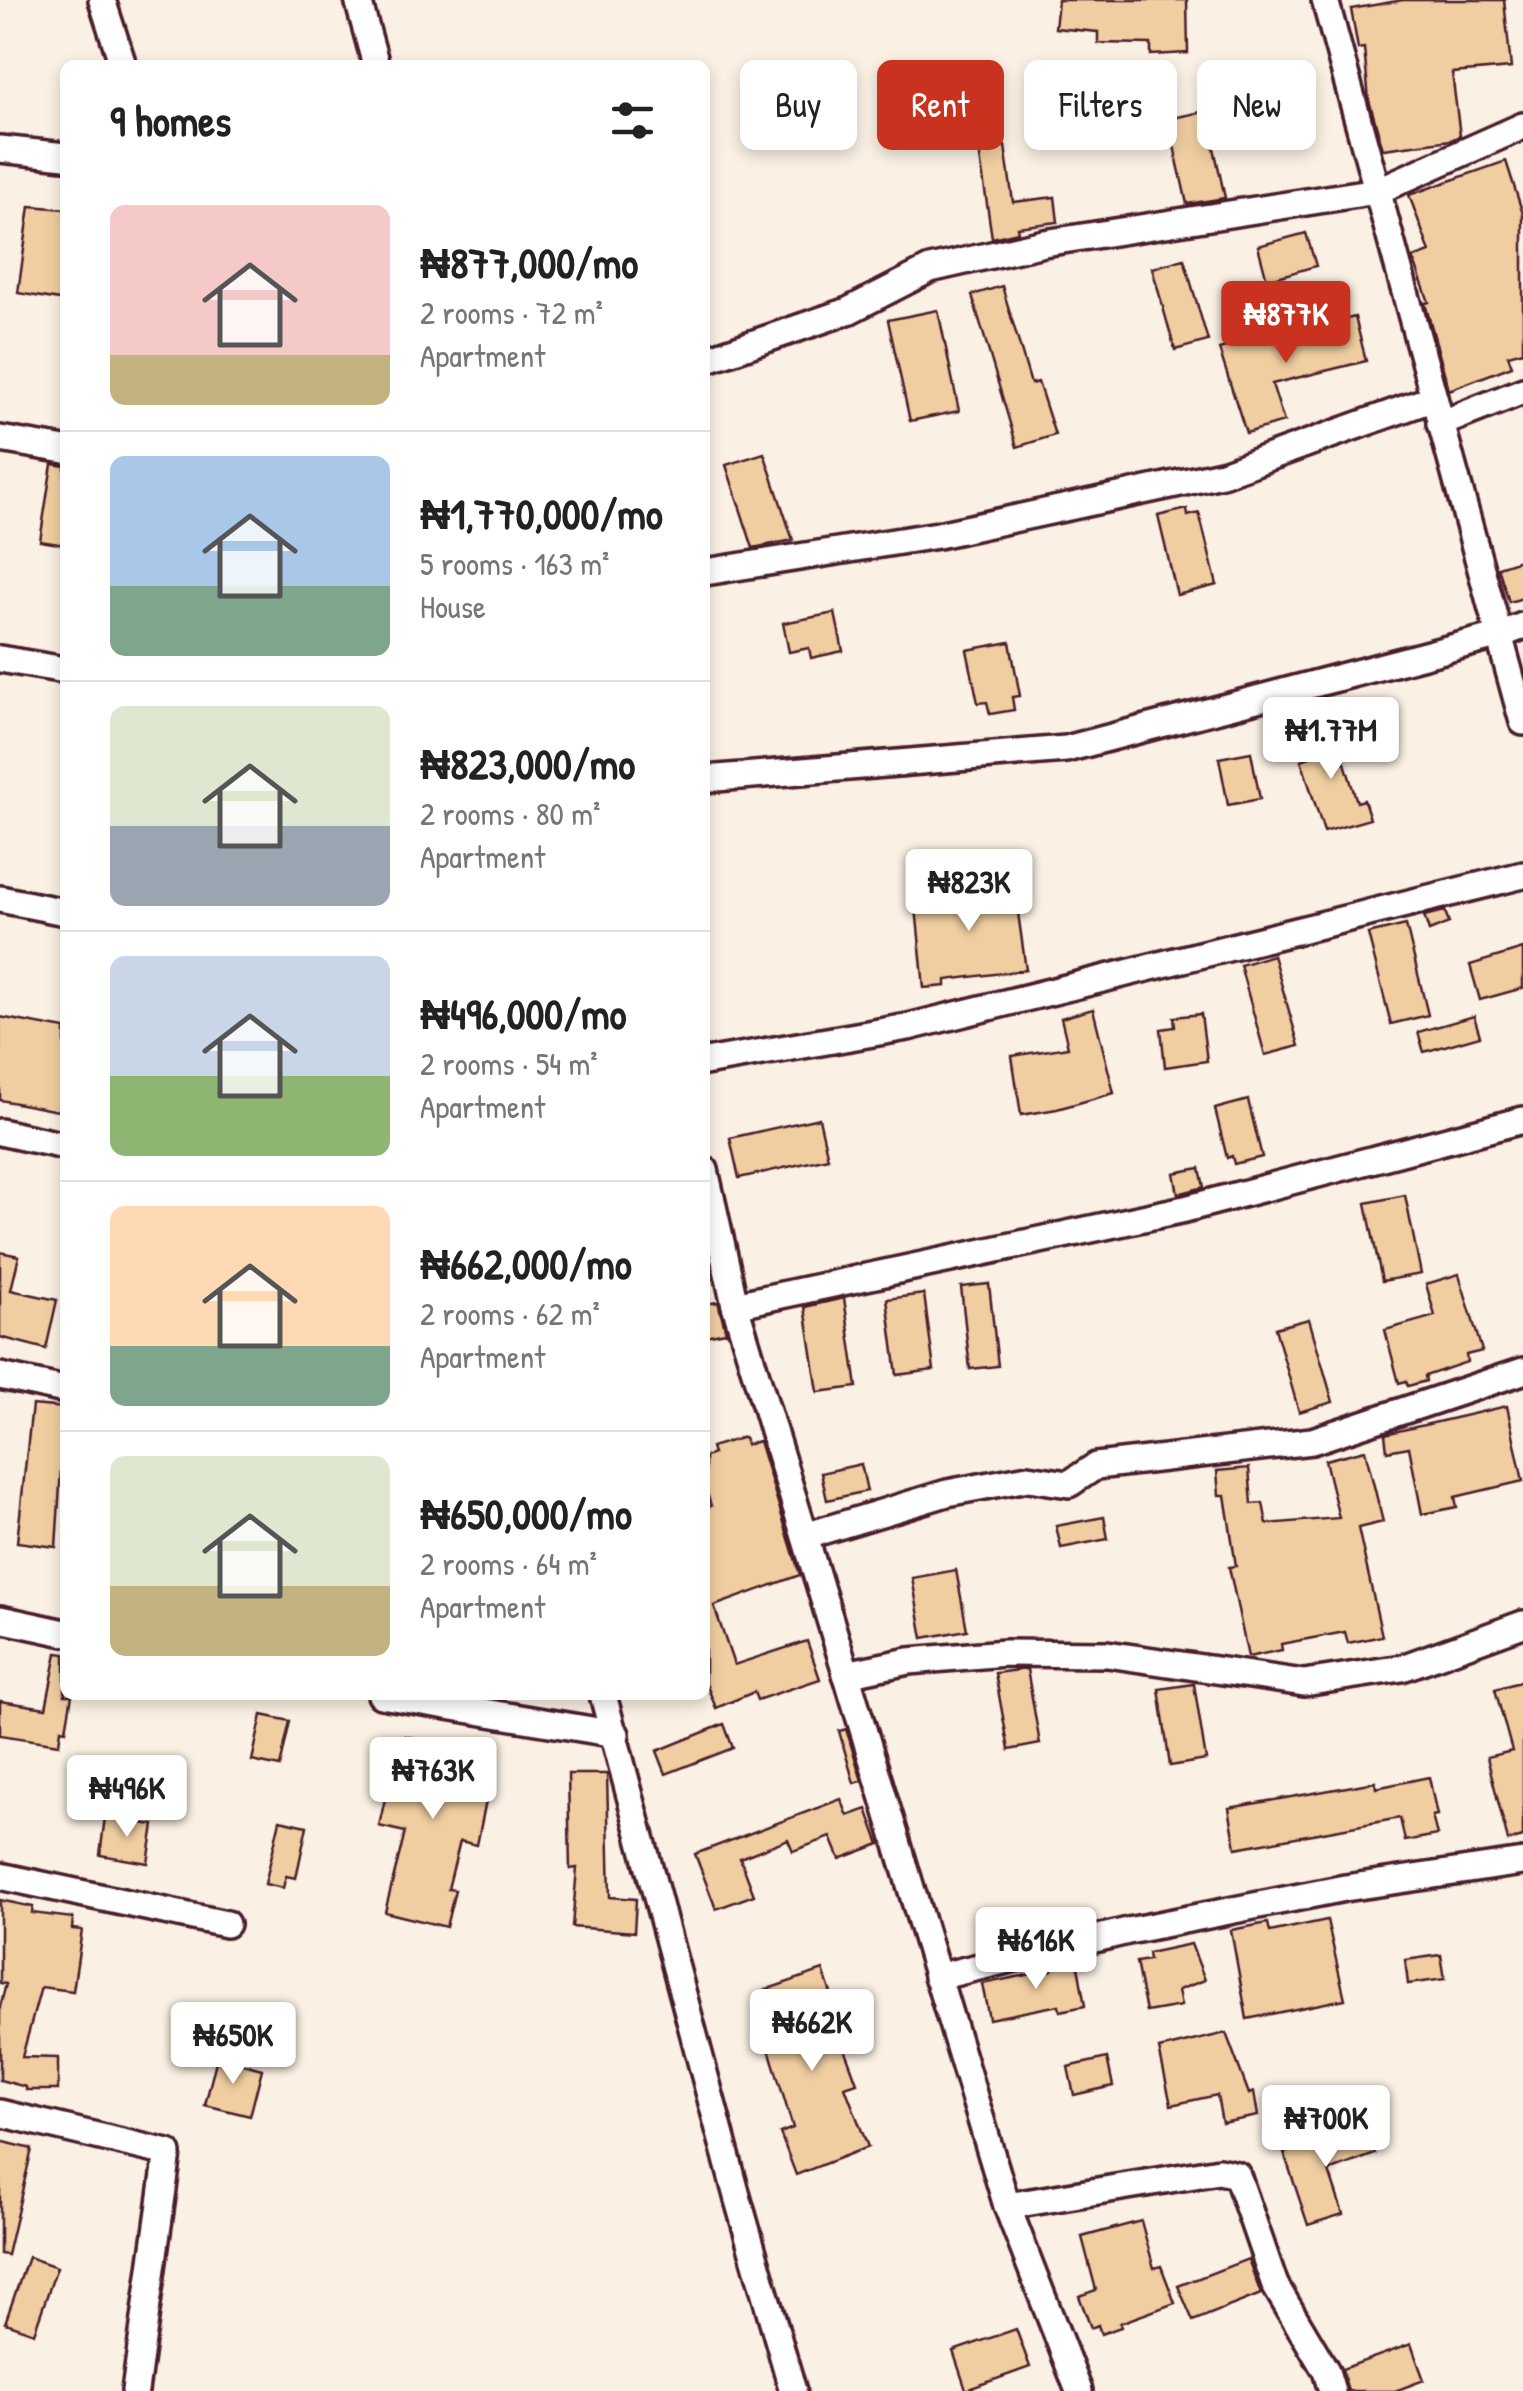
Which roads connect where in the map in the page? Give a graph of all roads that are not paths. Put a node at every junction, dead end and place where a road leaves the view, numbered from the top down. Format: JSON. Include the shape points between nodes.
{"nodes":[{"id":1,"x":102,"y":0,"type":"edge"},
{"id":2,"x":358,"y":0,"type":"edge"},
{"id":3,"x":1325,"y":0,"type":"edge"},
{"id":4,"x":121,"y":60,"type":"edge"},
{"id":5,"x":375,"y":60,"type":"edge"},
{"id":6,"x":1523,"y":126,"type":"edge"},
{"id":7,"x":0,"y":149,"type":"edge"},
{"id":8,"x":60,"y":155,"type":"edge"},
{"id":9,"x":1377,"y":191,"type":"junction"},
{"id":10,"x":710,"y":358,"type":"edge"},
{"id":11,"x":1523,"y":391,"type":"edge"},
{"id":12,"x":1437,"y":411,"type":"junction"},
{"id":13,"x":0,"y":439,"type":"edge"},
{"id":14,"x":60,"y":449,"type":"edge"},
{"id":15,"x":710,"y":571,"type":"edge"},
{"id":16,"x":1523,"y":626,"type":"edge"},
{"id":17,"x":1497,"y":636,"type":"junction"},
{"id":18,"x":0,"y":659,"type":"edge"},
{"id":19,"x":60,"y":669,"type":"edge"},
{"id":20,"x":1523,"y":722,"type":"edge"},
{"id":21,"x":710,"y":779,"type":"edge"},
{"id":22,"x":1523,"y":875,"type":"edge"},
{"id":23,"x":0,"y":899,"type":"edge"},
{"id":24,"x":60,"y":911,"type":"edge"},
{"id":25,"x":710,"y":1061,"type":"edge"},
{"id":26,"x":1523,"y":1120,"type":"edge"},
{"id":27,"x":0,"y":1132,"type":"edge"},
{"id":28,"x":60,"y":1145,"type":"edge"},
{"id":29,"x":710,"y":1192,"type":"edge"},
{"id":30,"x":735,"y":1304,"type":"junction"},
{"id":31,"x":1523,"y":1371,"type":"edge"},
{"id":32,"x":0,"y":1376,"type":"edge"},
{"id":33,"x":60,"y":1389,"type":"edge"},
{"id":34,"x":804,"y":1536,"type":"junction"},
{"id":35,"x":0,"y":1620,"type":"edge"},
{"id":36,"x":1523,"y":1624,"type":"edge"},
{"id":37,"x":60,"y":1632,"type":"edge"},
{"id":38,"x":846,"y":1674,"type":"junction"},
{"id":39,"x":411,"y":1700,"type":"edge"},
{"id":40,"x":605,"y":1700,"type":"edge"},
{"id":41,"x":616,"y":1734,"type":"junction"},
{"id":42,"x":1523,"y":1862,"type":"edge"},
{"id":43,"x":0,"y":1876,"type":"edge"},
{"id":44,"x":226,"y":1924,"type":"dead end"},
{"id":45,"x":937,"y":1977,"type":"junction"},
{"id":46,"x":0,"y":2114,"type":"edge"},
{"id":47,"x":1006,"y":2206,"type":"junction"},
{"id":48,"x":135,"y":2391,"type":"edge"},
{"id":49,"x":794,"y":2391,"type":"edge"},
{"id":50,"x":1078,"y":2391,"type":"edge"},
{"id":51,"x":1332,"y":2391,"type":"edge"}],
"edges":[{"from":1,"to":4,"type":"street"},
{"from":2,"to":5,"type":"street"},
{"from":3,"to":9,"type":"street"},
{"from":6,"to":9,"type":"street"},
{"from":7,"to":8,"type":"street"},
{"from":9,"to":10,"type":"street","via":[[1044,243],[930,269],[848,311]]},
{"from":9,"to":12,"type":"street"},
{"from":11,"to":12,"type":"street"},
{"from":12,"to":15,"type":"street","via":[[1222,474],[938,534]]},
{"from":12,"to":17,"type":"street"},
{"from":13,"to":14,"type":"street"},
{"from":16,"to":17,"type":"street"},
{"from":17,"to":20,"type":"street"},
{"from":17,"to":21,"type":"street","via":[[1066,749]]},
{"from":18,"to":19,"type":"street"},
{"from":22,"to":25,"type":"street","via":[[908,1027]]},
{"from":23,"to":24,"type":"street"},
{"from":26,"to":30,"type":"street","via":[[1186,1208]]},
{"from":27,"to":28,"type":"street"},
{"from":29,"to":30,"type":"street"},
{"from":30,"to":34,"type":"street"},
{"from":31,"to":34,"type":"street","via":[[1312,1440],[1096,1466],[1069,1484],[1028,1478],[947,1493]]},
{"from":32,"to":33,"type":"street"},
{"from":34,"to":38,"type":"street"},
{"from":35,"to":37,"type":"street"},
{"from":36,"to":38,"type":"street","via":[[1402,1668],[1304,1683],[1106,1654],[986,1654]]},
{"from":38,"to":45,"type":"street"},
{"from":39,"to":41,"type":"street"},
{"from":40,"to":41,"type":"street"},
{"from":41,"to":49,"type":"street"},
{"from":42,"to":45,"type":"street","via":[[1345,1888]]},
{"from":43,"to":44,"type":"street"},
{"from":45,"to":47,"type":"street"},
{"from":46,"to":48,"type":"street","via":[[168,2153]]},
{"from":47,"to":50,"type":"street"},
{"from":47,"to":51,"type":"street","via":[[1218,2171],[1237,2175],[1275,2285]]}]}
